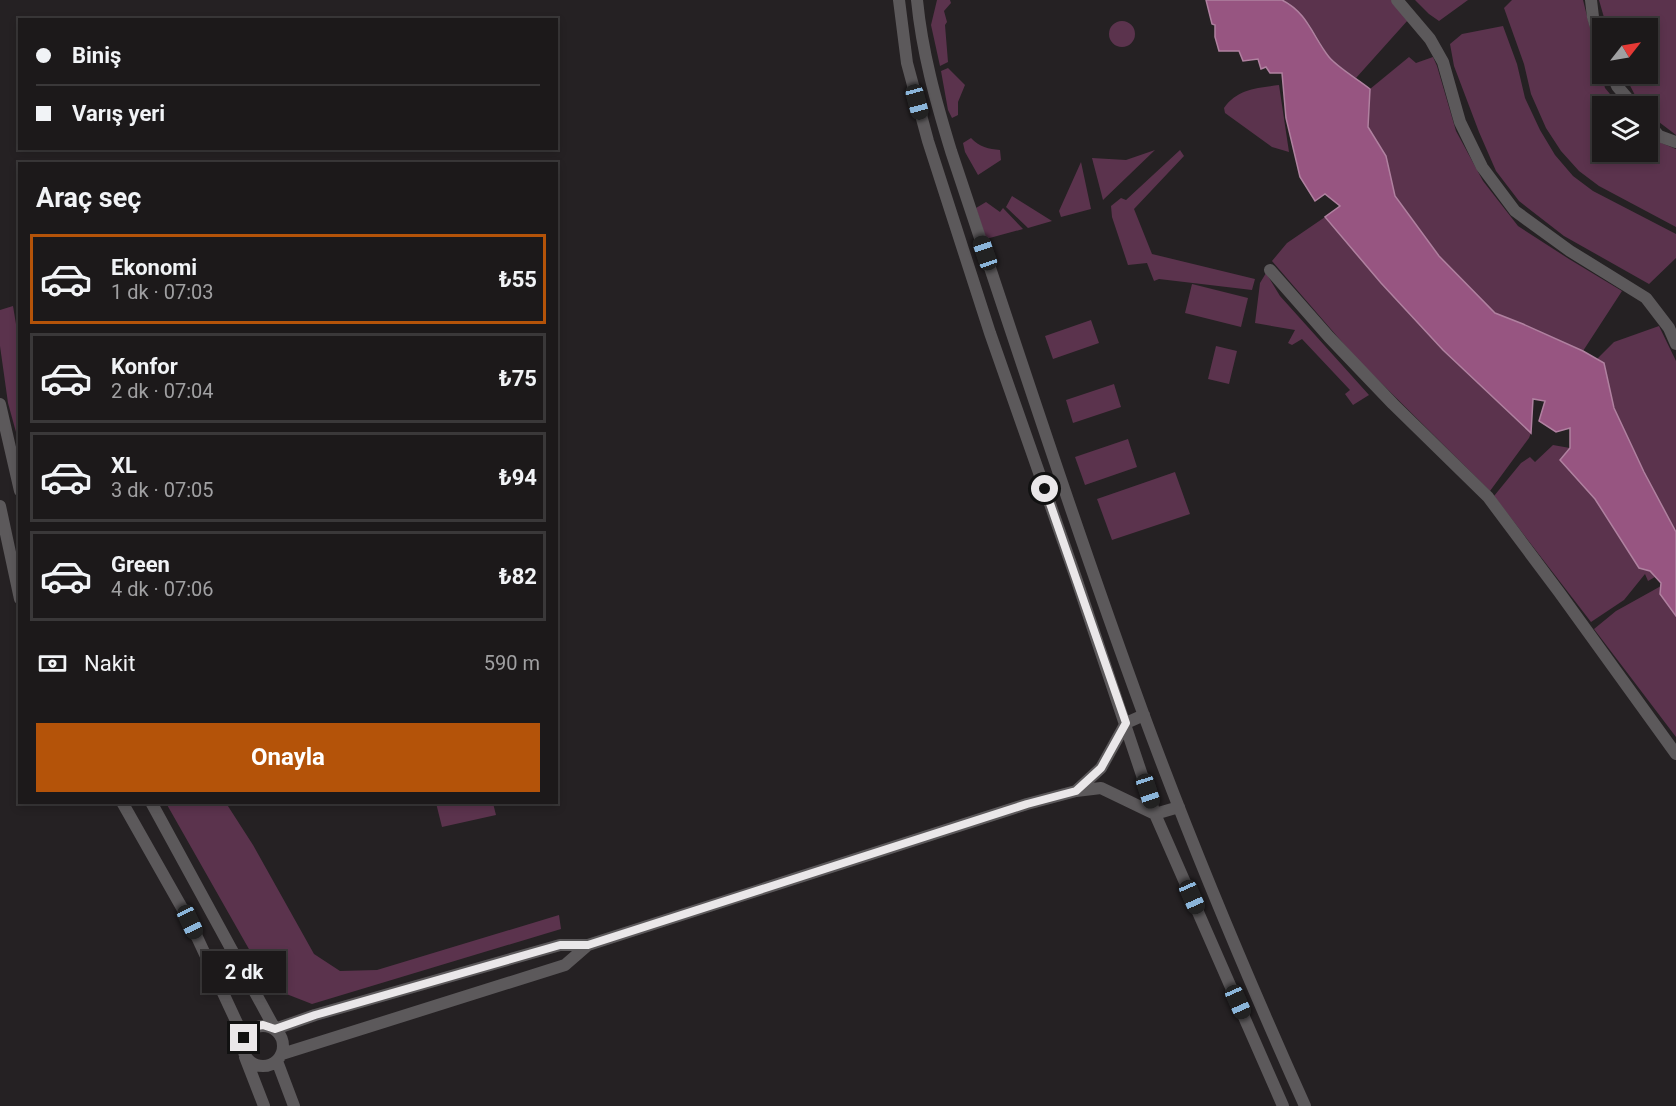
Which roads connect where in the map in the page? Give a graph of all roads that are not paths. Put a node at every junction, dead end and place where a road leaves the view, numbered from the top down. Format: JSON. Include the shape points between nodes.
{"nodes":[{"id":1,"x":899,"y":0,"type":"edge"},
{"id":2,"x":917,"y":0,"type":"edge"},
{"id":3,"x":1397,"y":0,"type":"edge"},
{"id":4,"x":1591,"y":0,"type":"edge"},
{"id":5,"x":1593,"y":18,"type":"edge"},
{"id":6,"x":1616,"y":84,"type":"edge"},
{"id":7,"x":1626,"y":96,"type":"edge"},
{"id":8,"x":1658,"y":135,"type":"edge"},
{"id":9,"x":1676,"y":142,"type":"edge"},
{"id":10,"x":1270,"y":270,"type":"dead end"},
{"id":11,"x":1676,"y":344,"type":"edge"},
{"id":12,"x":0,"y":404,"type":"edge"},
{"id":13,"x":18,"y":482,"type":"edge"},
{"id":14,"x":0,"y":506,"type":"edge"},
{"id":15,"x":18,"y":590,"type":"edge"},
{"id":16,"x":1144,"y":716,"type":"junction"},
{"id":17,"x":1126,"y":723,"type":"junction"},
{"id":18,"x":1676,"y":754,"type":"edge"},
{"id":19,"x":1076,"y":791,"type":"junction"},
{"id":20,"x":123,"y":804,"type":"edge"},
{"id":21,"x":152,"y":804,"type":"edge"},
{"id":22,"x":1179,"y":807,"type":"junction"},
{"id":23,"x":1155,"y":814,"type":"junction"},
{"id":24,"x":588,"y":945,"type":"junction"},
{"id":25,"x":275,"y":1029,"type":"junction"},
{"id":26,"x":244,"y":1038,"type":"junction"},
{"id":27,"x":245,"y":1056,"type":"junction"},
{"id":28,"x":279,"y":1058,"type":"junction"},
{"id":29,"x":264,"y":1106,"type":"edge"},
{"id":30,"x":294,"y":1106,"type":"edge"},
{"id":31,"x":1283,"y":1106,"type":"edge"},
{"id":32,"x":1305,"y":1106,"type":"edge"}],
"edges":[{"from":1,"to":17,"type":"street","via":[[907,63],[928,141],[990,333]]},
{"from":2,"to":16,"type":"street","via":[[930,79],[951,152]]},
{"from":3,"to":11,"type":"street","via":[[1430,39],[1443,62],[1460,122],[1482,167],[1515,211],[1646,298]]},
{"from":4,"to":5,"type":"street"},
{"from":6,"to":7,"type":"street"},
{"from":8,"to":9,"type":"street"},
{"from":10,"to":18,"type":"street","via":[[1393,404],[1488,497]]},
{"from":12,"to":13,"type":"street"},
{"from":14,"to":15,"type":"street"},
{"from":16,"to":17,"type":"street"},
{"from":16,"to":22,"type":"street"},
{"from":17,"to":19,"type":"street","via":[[1101,768]]},
{"from":17,"to":23,"type":"street"},
{"from":19,"to":23,"type":"street","via":[[1101,788]]},
{"from":19,"to":24,"type":"street"},
{"from":20,"to":26,"type":"street","via":[[190,922]]},
{"from":21,"to":25,"type":"street"},
{"from":22,"to":23,"type":"street"},
{"from":22,"to":32,"type":"street"},
{"from":23,"to":31,"type":"street"},
{"from":24,"to":25,"type":"street","via":[[560,945]]},
{"from":24,"to":28,"type":"street","via":[[565,965]]},
{"from":25,"to":26,"type":"street","via":[[257,1026]]},
{"from":25,"to":28,"type":"street","via":[[283,1040]]},
{"from":26,"to":27,"type":"street"},
{"from":27,"to":28,"type":"street","via":[[259,1066]]},
{"from":27,"to":29,"type":"street"},
{"from":28,"to":30,"type":"street"}]}
